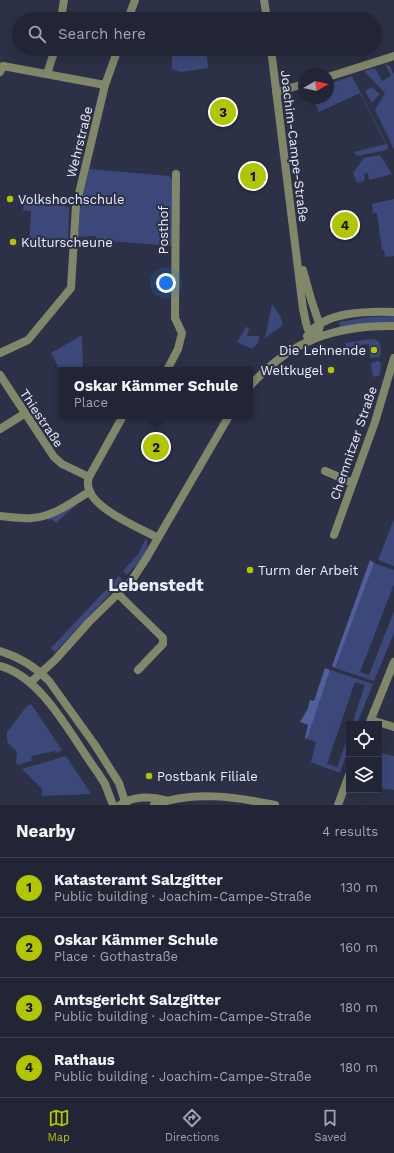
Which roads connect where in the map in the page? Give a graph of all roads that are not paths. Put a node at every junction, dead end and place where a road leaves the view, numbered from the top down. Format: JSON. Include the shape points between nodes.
{"nodes":[{"id":1,"x":64,"y":0,"type":"edge"},
{"id":2,"x":135,"y":0,"type":"edge"},
{"id":3,"x":264,"y":0,"type":"edge"},
{"id":4,"x":62,"y":12,"type":"edge"},
{"id":5,"x":131,"y":12,"type":"edge"},
{"id":6,"x":266,"y":12,"type":"edge"},
{"id":7,"x":53,"y":56,"type":"edge"},
{"id":8,"x":115,"y":56,"type":"edge"},
{"id":9,"x":272,"y":56,"type":"edge"},
{"id":10,"x":394,"y":56,"type":"edge"},
{"id":11,"x":0,"y":72,"type":"edge"},
{"id":12,"x":47,"y":74,"type":"junction"},
{"id":13,"x":334,"y":75,"type":"edge"},
{"id":14,"x":105,"y":85,"type":"junction"},
{"id":15,"x":298,"y":86,"type":"edge"},
{"id":16,"x":276,"y":92,"type":"junction"},
{"id":17,"x":176,"y":174,"type":"dead end"},
{"id":18,"x":296,"y":246,"type":"junction"},
{"id":19,"x":394,"y":312,"type":"edge"},
{"id":20,"x":320,"y":324,"type":"junction"},
{"id":21,"x":394,"y":326,"type":"edge"},
{"id":22,"x":309,"y":332,"type":"junction"},
{"id":23,"x":317,"y":338,"type":"junction"},
{"id":24,"x":302,"y":343,"type":"junction"},
{"id":25,"x":0,"y":353,"type":"edge"},
{"id":26,"x":394,"y":358,"type":"edge"},
{"id":27,"x":169,"y":367,"type":"edge"},
{"id":28,"x":0,"y":375,"type":"edge"},
{"id":29,"x":253,"y":383,"type":"edge"},
{"id":30,"x":24,"y":414,"type":"junction"},
{"id":31,"x":121,"y":419,"type":"edge"},
{"id":32,"x":227,"y":419,"type":"edge"},
{"id":33,"x":0,"y":429,"type":"edge"},
{"id":34,"x":325,"y":471,"type":"dead end"},
{"id":35,"x":89,"y":477,"type":"junction"},
{"id":36,"x":353,"y":483,"type":"junction"},
{"id":37,"x":89,"y":492,"type":"junction"},
{"id":38,"x":0,"y":516,"type":"edge"},
{"id":39,"x":334,"y":535,"type":"dead end"},
{"id":40,"x":158,"y":538,"type":"junction"},
{"id":41,"x":117,"y":593,"type":"junction"},
{"id":42,"x":0,"y":651,"type":"edge"},
{"id":43,"x":394,"y":662,"type":"edge"},
{"id":44,"x":0,"y":666,"type":"edge"},
{"id":45,"x":138,"y":670,"type":"dead end"},
{"id":46,"x":41,"y":673,"type":"junction"},
{"id":47,"x":31,"y":682,"type":"junction"},
{"id":48,"x":370,"y":721,"type":"edge"},
{"id":49,"x":382,"y":724,"type":"edge"},
{"id":50,"x":394,"y":727,"type":"edge"},
{"id":51,"x":346,"y":783,"type":"edge"},
{"id":52,"x":165,"y":800,"type":"junction"},
{"id":53,"x":124,"y":804,"type":"edge"},
{"id":54,"x":113,"y":805,"type":"edge"},
{"id":55,"x":154,"y":805,"type":"edge"},
{"id":56,"x":275,"y":805,"type":"edge"},
{"id":57,"x":338,"y":805,"type":"edge"}],
"edges":[{"from":1,"to":4,"type":"street"},
{"from":2,"to":5,"type":"street"},
{"from":3,"to":6,"type":"street"},
{"from":7,"to":12,"type":"street"},
{"from":8,"to":14,"type":"street","name":"Wehrstraße"},
{"from":9,"to":16,"type":"street","name":"Joachim-Campe-Straße"},
{"from":10,"to":13,"type":"street"},
{"from":11,"to":12,"type":"street","via":[[3,66]]},
{"from":12,"to":14,"type":"street"},
{"from":14,"to":25,"type":"street","name":"Wehrstraße","via":[[76,206],[71,288],[28,340]]},
{"from":15,"to":16,"type":"street"},
{"from":16,"to":18,"type":"street","name":"Joachim-Campe-Straße"},
{"from":17,"to":27,"type":"street","name":"Posthof","via":[[175,318],[182,333]]},
{"from":18,"to":20,"type":"street","name":"Joachim-Campe-Straße","via":[[310,299]]},
{"from":18,"to":22,"type":"street","name":"Joachim-Campe-Straße"},
{"from":19,"to":20,"type":"street","via":[[338,317]]},
{"from":20,"to":22,"type":"street"},
{"from":20,"to":23,"type":"street"},
{"from":21,"to":23,"type":"street","via":[[354,328]]},
{"from":22,"to":23,"type":"street"},
{"from":22,"to":24,"type":"street"},
{"from":23,"to":24,"type":"street"},
{"from":24,"to":29,"type":"street","via":[[273,364]]},
{"from":26,"to":36,"type":"street","name":"Chemnitzer Straße"},
{"from":28,"to":30,"type":"street","name":"Thiestraße"},
{"from":30,"to":33,"type":"street"},
{"from":30,"to":35,"type":"street","name":"Thiestraße","via":[[56,460]]},
{"from":31,"to":35,"type":"street"},
{"from":32,"to":40,"type":"street"},
{"from":34,"to":36,"type":"street"},
{"from":35,"to":37,"type":"street"},
{"from":36,"to":39,"type":"street","name":"Chemnitzer Straße"},
{"from":37,"to":38,"type":"street","via":[[43,516]]},
{"from":37,"to":40,"type":"street","via":[[104,508]]},
{"from":40,"to":41,"type":"street","via":[[137,572],[129,577]]},
{"from":41,"to":45,"type":"street","via":[[164,638],[163,644]]},
{"from":41,"to":46,"type":"street"},
{"from":42,"to":46,"type":"street","via":[[25,661]]},
{"from":43,"to":48,"type":"street"},
{"from":44,"to":47,"type":"street","via":[[14,670]]},
{"from":46,"to":47,"type":"street"},
{"from":46,"to":53,"type":"street","via":[[55,688],[95,745],[119,783]]},
{"from":47,"to":54,"type":"street","via":[[98,773]]},
{"from":49,"to":50,"type":"street"},
{"from":51,"to":57,"type":"street"},
{"from":52,"to":53,"type":"street","via":[[155,797]]},
{"from":52,"to":55,"type":"street"},
{"from":52,"to":56,"type":"street","via":[[202,796],[231,797]]}]}
